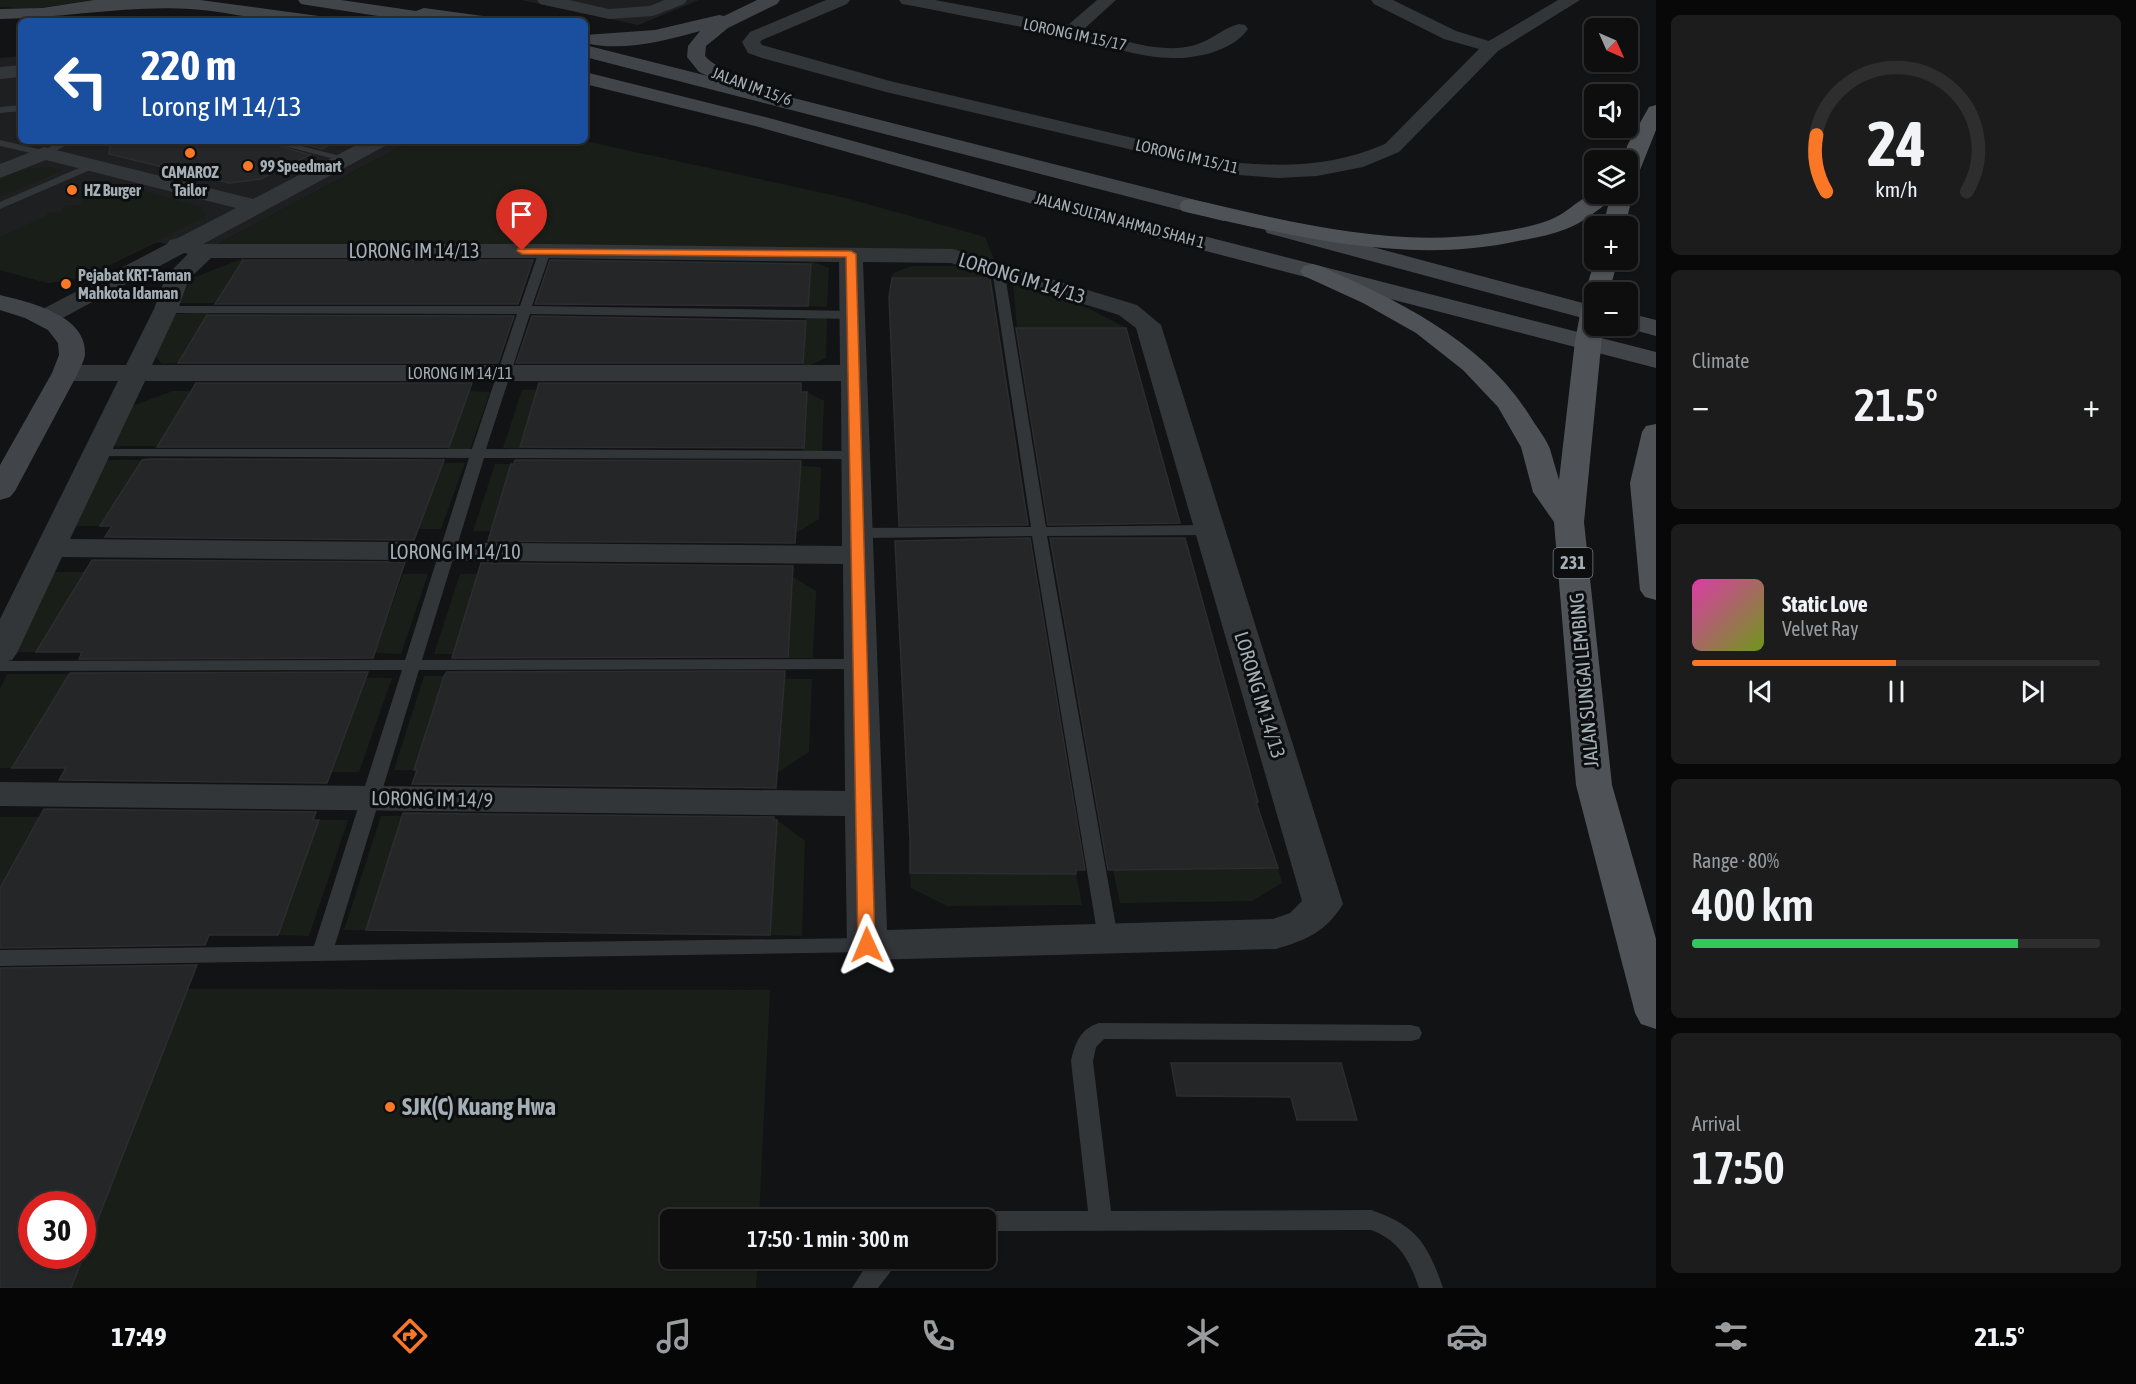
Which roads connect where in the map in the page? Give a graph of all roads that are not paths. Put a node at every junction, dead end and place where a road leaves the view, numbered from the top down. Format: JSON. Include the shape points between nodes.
{"nodes":[{"id":1,"x":115,"y":0,"type":"edge"},
{"id":2,"x":307,"y":0,"type":"edge"},
{"id":3,"x":546,"y":0,"type":"edge"},
{"id":4,"x":678,"y":0,"type":"edge"},
{"id":5,"x":771,"y":0,"type":"edge"},
{"id":6,"x":841,"y":0,"type":"edge"},
{"id":7,"x":908,"y":0,"type":"edge"},
{"id":8,"x":1107,"y":0,"type":"edge"},
{"id":9,"x":1380,"y":0,"type":"edge"},
{"id":10,"x":1571,"y":0,"type":"edge"},
{"id":11,"x":79,"y":9,"type":"junction"},
{"id":12,"x":369,"y":9,"type":"junction"},
{"id":13,"x":751,"y":9,"type":"junction"},
{"id":14,"x":61,"y":12,"type":"junction"},
{"id":15,"x":0,"y":14,"type":"edge"},
{"id":16,"x":30,"y":18,"type":"edge"},
{"id":17,"x":296,"y":18,"type":"edge"},
{"id":18,"x":425,"y":18,"type":"edge"},
{"id":19,"x":454,"y":18,"type":"edge"},
{"id":20,"x":18,"y":20,"type":"edge"},
{"id":21,"x":0,"y":24,"type":"edge"},
{"id":22,"x":1239,"y":29,"type":"dead end"},
{"id":23,"x":1071,"y":32,"type":"junction"},
{"id":24,"x":588,"y":38,"type":"edge"},
{"id":25,"x":1491,"y":47,"type":"junction"},
{"id":26,"x":588,"y":52,"type":"edge"},
{"id":27,"x":18,"y":71,"type":"edge"},
{"id":28,"x":0,"y":73,"type":"edge"},
{"id":29,"x":588,"y":79,"type":"edge"},
{"id":30,"x":18,"y":108,"type":"edge"},
{"id":31,"x":0,"y":110,"type":"edge"},
{"id":32,"x":821,"y":110,"type":"junction"},
{"id":33,"x":1656,"y":111,"type":"edge"},
{"id":34,"x":0,"y":143,"type":"edge"},
{"id":35,"x":64,"y":144,"type":"edge"},
{"id":36,"x":283,"y":144,"type":"edge"},
{"id":37,"x":374,"y":144,"type":"edge"},
{"id":38,"x":1636,"y":150,"type":"edge"},
{"id":39,"x":44,"y":153,"type":"junction"},
{"id":40,"x":346,"y":159,"type":"junction"},
{"id":41,"x":93,"y":165,"type":"junction"},
{"id":42,"x":0,"y":172,"type":"edge"},
{"id":43,"x":1591,"y":204,"type":"edge"},
{"id":44,"x":0,"y":206,"type":"edge"},
{"id":45,"x":254,"y":206,"type":"junction"},
{"id":46,"x":1190,"y":206,"type":"junction"},
{"id":47,"x":178,"y":245,"type":"junction"},
{"id":48,"x":205,"y":251,"type":"junction"},
{"id":49,"x":544,"y":251,"type":"junction"},
{"id":50,"x":851,"y":254,"type":"junction"},
{"id":51,"x":998,"y":269,"type":"junction"},
{"id":52,"x":1312,"y":271,"type":"junction"},
{"id":53,"x":0,"y":302,"type":"edge"},
{"id":54,"x":166,"y":309,"type":"junction"},
{"id":55,"x":526,"y":310,"type":"junction"},
{"id":56,"x":1584,"y":311,"type":"edge"},
{"id":57,"x":1584,"y":312,"type":"edge"},
{"id":58,"x":854,"y":315,"type":"junction"},
{"id":59,"x":46,"y":317,"type":"junction"},
{"id":60,"x":1638,"y":324,"type":"edge"},
{"id":61,"x":1656,"y":328,"type":"edge"},
{"id":62,"x":1590,"y":336,"type":"edge"},
{"id":63,"x":1624,"y":336,"type":"edge"},
{"id":64,"x":1656,"y":360,"type":"edge"},
{"id":65,"x":65,"y":373,"type":"junction"},
{"id":66,"x":135,"y":373,"type":"junction"},
{"id":67,"x":503,"y":373,"type":"junction"},
{"id":68,"x":855,"y":373,"type":"junction"},
{"id":69,"x":1656,"y":432,"type":"edge"},
{"id":70,"x":96,"y":452,"type":"junction"},
{"id":71,"x":478,"y":453,"type":"junction"},
{"id":72,"x":856,"y":455,"type":"junction"},
{"id":73,"x":1651,"y":477,"type":"edge"},
{"id":74,"x":0,"y":491,"type":"edge"},
{"id":75,"x":1569,"y":522,"type":"junction"},
{"id":76,"x":1210,"y":530,"type":"junction"},
{"id":77,"x":1039,"y":532,"type":"junction"},
{"id":78,"x":858,"y":544,"type":"junction"},
{"id":79,"x":50,"y":549,"type":"junction"},
{"id":80,"x":447,"y":552,"type":"junction"},
{"id":81,"x":1656,"y":590,"type":"edge"},
{"id":82,"x":0,"y":652,"type":"edge"},
{"id":83,"x":861,"y":664,"type":"junction"},
{"id":84,"x":412,"y":665,"type":"junction"},
{"id":85,"x":0,"y":666,"type":"edge"},
{"id":86,"x":0,"y":794,"type":"edge"},
{"id":87,"x":370,"y":798,"type":"junction"},
{"id":88,"x":864,"y":804,"type":"junction"},
{"id":89,"x":1108,"y":938,"type":"junction"},
{"id":90,"x":867,"y":945,"type":"junction"},
{"id":91,"x":322,"y":954,"type":"junction"},
{"id":92,"x":0,"y":958,"type":"edge"},
{"id":93,"x":1656,"y":1013,"type":"edge"},
{"id":94,"x":1411,"y":1033,"type":"dead end"},
{"id":95,"x":996,"y":1221,"type":"edge"},
{"id":96,"x":1101,"y":1221,"type":"junction"},
{"id":97,"x":877,"y":1269,"type":"edge"},
{"id":98,"x":864,"y":1288,"type":"edge"},
{"id":99,"x":1431,"y":1288,"type":"edge"}],
"edges":[{"from":1,"to":11,"type":"main road"},
{"from":2,"to":12,"type":"main road"},
{"from":3,"to":4,"type":"street","via":[[609,14],[653,11]]},
{"from":5,"to":13,"type":"main road","name":"JALAN IM 15/6"},
{"from":6,"to":25,"type":"street","name":"LORONG IM 15/11","via":[[756,36],[751,42],[755,49],[886,86],[1239,169],[1267,172],[1352,165],[1376,157],[1392,148]]},
{"from":7,"to":23,"type":"street","name":"LORONG IM 15/17"},
{"from":8,"to":23,"type":"street"},
{"from":9,"to":25,"type":"street","via":[[1450,35]]},
{"from":10,"to":25,"type":"street","name":"LORONG IM 15/11"},
{"from":11,"to":14,"type":"main road"},
{"from":11,"to":17,"type":"main road","via":[[191,4]]},
{"from":12,"to":18,"type":"main road"},
{"from":12,"to":19,"type":"main road"},
{"from":13,"to":24,"type":"main road","name":"JALAN IM 15/6","via":[[656,37]]},
{"from":13,"to":32,"type":"main road","name":"JALAN IM 15/6","via":[[700,39],[694,48],[699,64],[717,75]]},
{"from":14,"to":15,"type":"main road"},
{"from":14,"to":16,"type":"main road"},
{"from":20,"to":21,"type":"main road"},
{"from":22,"to":23,"type":"street","name":"LORONG IM 15/17","via":[[1207,47],[1173,53]]},
{"from":26,"to":32,"type":"main road","name":"JALAN SULTAN AHMAD SHAH 1"},
{"from":27,"to":28,"type":"street"},
{"from":29,"to":52,"type":"main road","name":"JALAN SULTAN AHMAD SHAH 1"},
{"from":30,"to":31,"type":"lane"},
{"from":32,"to":46,"type":"main road","name":"JALAN SULTAN AHMAD SHAH 1"},
{"from":33,"to":38,"type":"main road"},
{"from":34,"to":39,"type":"lane"},
{"from":35,"to":39,"type":"lane"},
{"from":36,"to":40,"type":"lane"},
{"from":37,"to":40,"type":"street"},
{"from":39,"to":41,"type":"street"},
{"from":39,"to":42,"type":"street"},
{"from":40,"to":45,"type":"street"},
{"from":41,"to":44,"type":"lane"},
{"from":41,"to":45,"type":"street"},
{"from":43,"to":46,"type":"main road","via":[[1561,223],[1512,237],[1449,245],[1327,233]]},
{"from":45,"to":47,"type":"street"},
{"from":46,"to":56,"type":"main road","name":"JALAN SULTAN AHMAD SHAH 1"},
{"from":47,"to":48,"type":"street","name":"LORONG IM 14/13"},
{"from":47,"to":59,"type":"street"},
{"from":48,"to":49,"type":"street","name":"LORONG IM 14/13"},
{"from":48,"to":54,"type":"street","via":[[178,276]]},
{"from":49,"to":50,"type":"street","name":"LORONG IM 14/13"},
{"from":49,"to":55,"type":"lane"},
{"from":50,"to":51,"type":"street","name":"LORONG IM 14/13","via":[[953,256]]},
{"from":50,"to":58,"type":"street"},
{"from":51,"to":76,"type":"street","name":"LORONG IM 14/13","via":[[1128,310],[1148,325]]},
{"from":51,"to":77,"type":"lane"},
{"from":52,"to":57,"type":"main road","name":"JALAN SULTAN AHMAD SHAH 1"},
{"from":52,"to":75,"type":"main road","via":[[1425,328],[1472,364],[1509,403],[1535,447],[1548,492]]},
{"from":53,"to":59,"type":"main road"},
{"from":54,"to":55,"type":"lane"},
{"from":54,"to":66,"type":"street"},
{"from":55,"to":58,"type":"lane"},
{"from":55,"to":67,"type":"lane"},
{"from":58,"to":68,"type":"street"},
{"from":59,"to":65,"type":"main road","via":[[61,329],[71,347]]},
{"from":60,"to":61,"type":"main road"},
{"from":62,"to":75,"type":"main road","name":"JALAN SUNGAI LEMBING","number":"231"},
{"from":63,"to":64,"type":"main road","name":"JALAN SULTAN AHMAD SHAH 1"},
{"from":65,"to":66,"type":"street","name":"LORONG IM 14/11"},
{"from":65,"to":74,"type":"main road"},
{"from":66,"to":67,"type":"street","name":"LORONG IM 14/11"},
{"from":66,"to":70,"type":"street"},
{"from":67,"to":68,"type":"street","name":"LORONG IM 14/11"},
{"from":67,"to":71,"type":"lane"},
{"from":68,"to":72,"type":"street"},
{"from":69,"to":73,"type":"main road"},
{"from":70,"to":71,"type":"lane"},
{"from":70,"to":79,"type":"street"},
{"from":71,"to":72,"type":"lane"},
{"from":71,"to":80,"type":"lane"},
{"from":72,"to":78,"type":"street"},
{"from":73,"to":81,"type":"main road"},
{"from":75,"to":93,"type":"main road","name":"JALAN SUNGAI LEMBING","number":"231","via":[[1594,785]]},
{"from":76,"to":77,"type":"lane"},
{"from":76,"to":89,"type":"street","name":"LORONG IM 14/13","via":[[1323,904],[1304,923],[1276,934]]},
{"from":77,"to":78,"type":"lane"},
{"from":77,"to":89,"type":"lane"},
{"from":78,"to":80,"type":"street","name":"LORONG IM 14/10"},
{"from":78,"to":83,"type":"street"},
{"from":79,"to":80,"type":"street","name":"LORONG IM 14/10"},
{"from":79,"to":82,"type":"street"},
{"from":80,"to":84,"type":"lane"},
{"from":83,"to":84,"type":"lane"},
{"from":83,"to":88,"type":"street"},
{"from":84,"to":85,"type":"lane"},
{"from":84,"to":87,"type":"lane"},
{"from":86,"to":87,"type":"street","name":"LORONG IM 14/9"},
{"from":87,"to":88,"type":"street","name":"LORONG IM 14/9"},
{"from":87,"to":91,"type":"lane"},
{"from":88,"to":90,"type":"street"},
{"from":89,"to":90,"type":"street"},
{"from":90,"to":91,"type":"lane"},
{"from":91,"to":92,"type":"lane"},
{"from":94,"to":96,"type":"lane","via":[[1099,1031],[1086,1043],[1082,1061]]},
{"from":95,"to":96,"type":"lane"},
{"from":96,"to":99,"type":"lane","via":[[1371,1220],[1392,1226],[1412,1245],[1424,1264]]},
{"from":97,"to":98,"type":"lane"}]}
